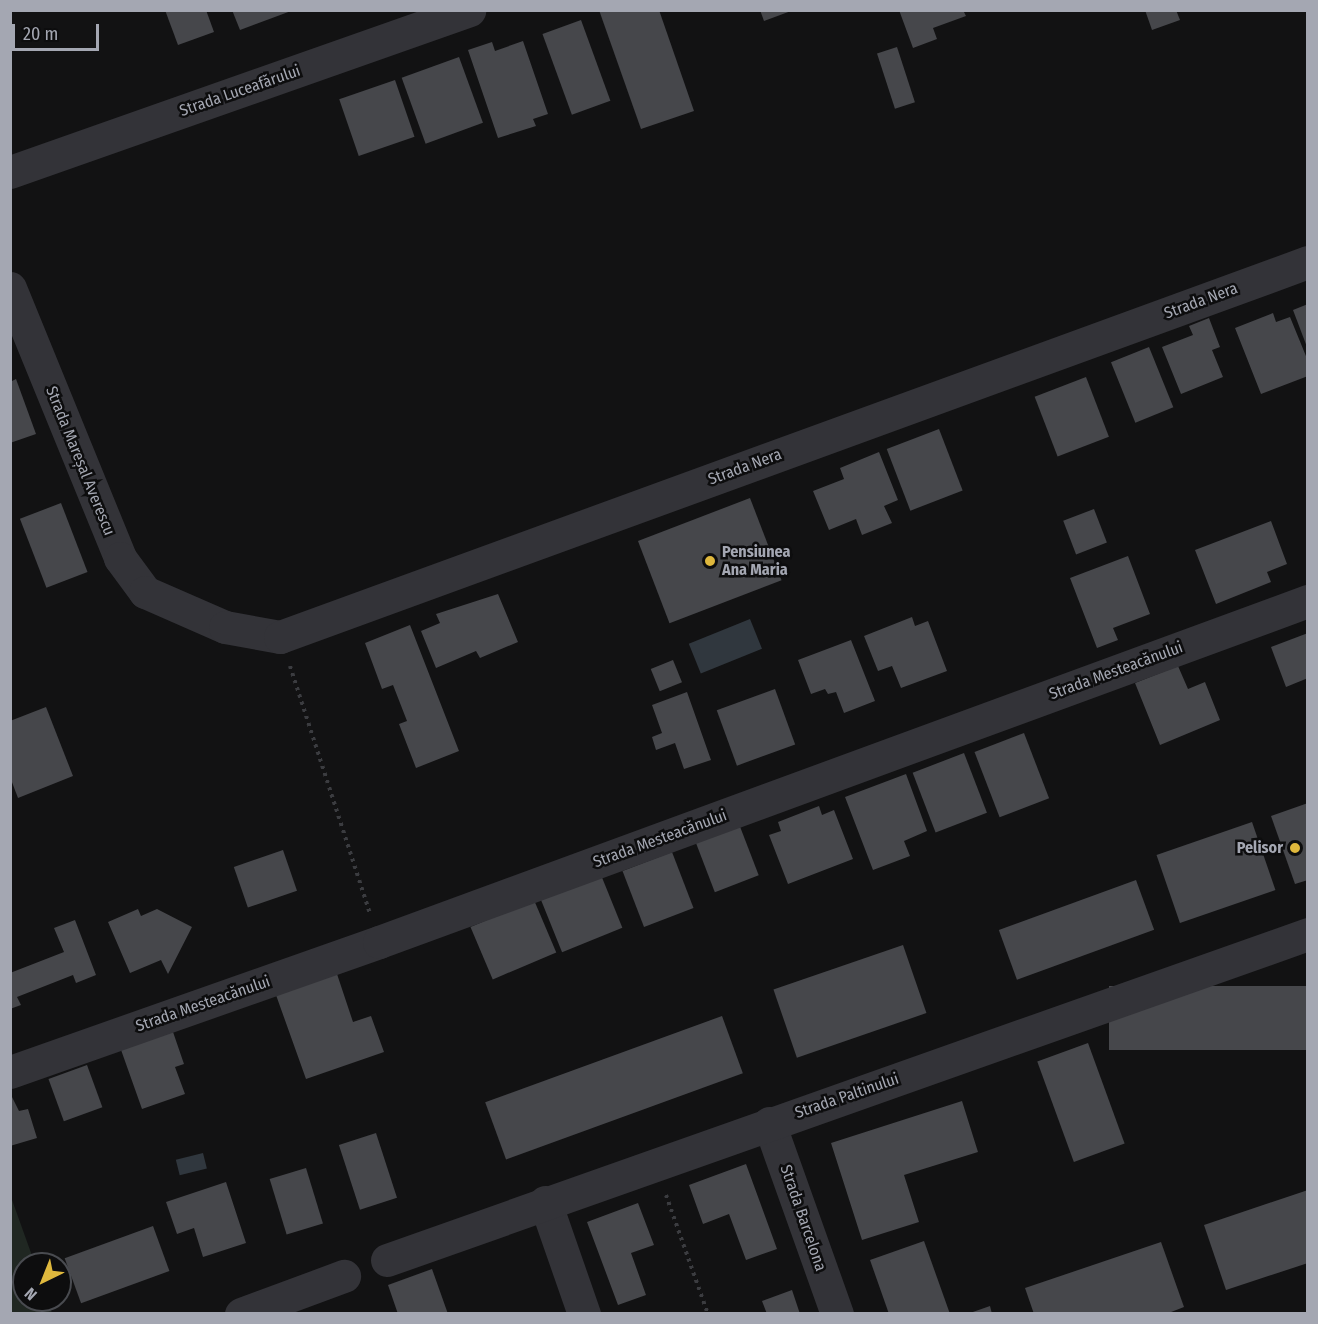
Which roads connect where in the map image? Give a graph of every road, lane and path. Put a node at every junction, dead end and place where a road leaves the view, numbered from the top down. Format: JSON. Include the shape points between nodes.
{"nodes":[{"id":1,"x":469,"y":10,"type":"edge"},
{"id":2,"x":10,"y":172,"type":"edge"},
{"id":3,"x":1308,"y":262,"type":"edge"},
{"id":4,"x":10,"y":288,"type":"edge"},
{"id":5,"x":22,"y":353,"type":"edge"},
{"id":6,"x":1308,"y":601,"type":"edge"},
{"id":7,"x":280,"y":637,"type":"junction"},
{"id":8,"x":1308,"y":934,"type":"edge"},
{"id":9,"x":379,"y":942,"type":"junction"},
{"id":10,"x":10,"y":1072,"type":"edge"},
{"id":11,"x":769,"y":1123,"type":"junction"},
{"id":12,"x":655,"y":1163,"type":"junction"},
{"id":13,"x":545,"y":1202,"type":"junction"},
{"id":14,"x":387,"y":1260,"type":"dead end"},
{"id":15,"x":344,"y":1276,"type":"dead end"},
{"id":16,"x":242,"y":1314,"type":"edge"},
{"id":17,"x":584,"y":1314,"type":"edge"},
{"id":18,"x":708,"y":1314,"type":"edge"},
{"id":19,"x":837,"y":1314,"type":"edge"}],
"edges":[{"from":1,"to":2,"type":"street","name":"Strada Luceafărului"},
{"from":3,"to":7,"type":"street","name":"Strada Nera"},
{"from":4,"to":5,"type":"street","name":"Strada Mareșal Averescu"},
{"from":5,"to":7,"type":"street","name":"Strada Mareșal Averescu","via":[[120,558],[145,591],[225,627]]},
{"from":6,"to":9,"type":"street","name":"Strada Mesteacănului"},
{"from":7,"to":9,"type":"path"},
{"from":8,"to":11,"type":"street","name":"Strada Paltinului"},
{"from":9,"to":10,"type":"street","name":"Strada Mesteacănului"},
{"from":11,"to":12,"type":"street","name":"Strada Paltinului"},
{"from":11,"to":19,"type":"street","name":"Strada Barcelona"},
{"from":12,"to":13,"type":"street","name":"Strada Paltinului"},
{"from":12,"to":18,"type":"path"},
{"from":13,"to":14,"type":"street","name":"Strada Paltinului"},
{"from":13,"to":17,"type":"street"},
{"from":15,"to":16,"type":"street"}]}
